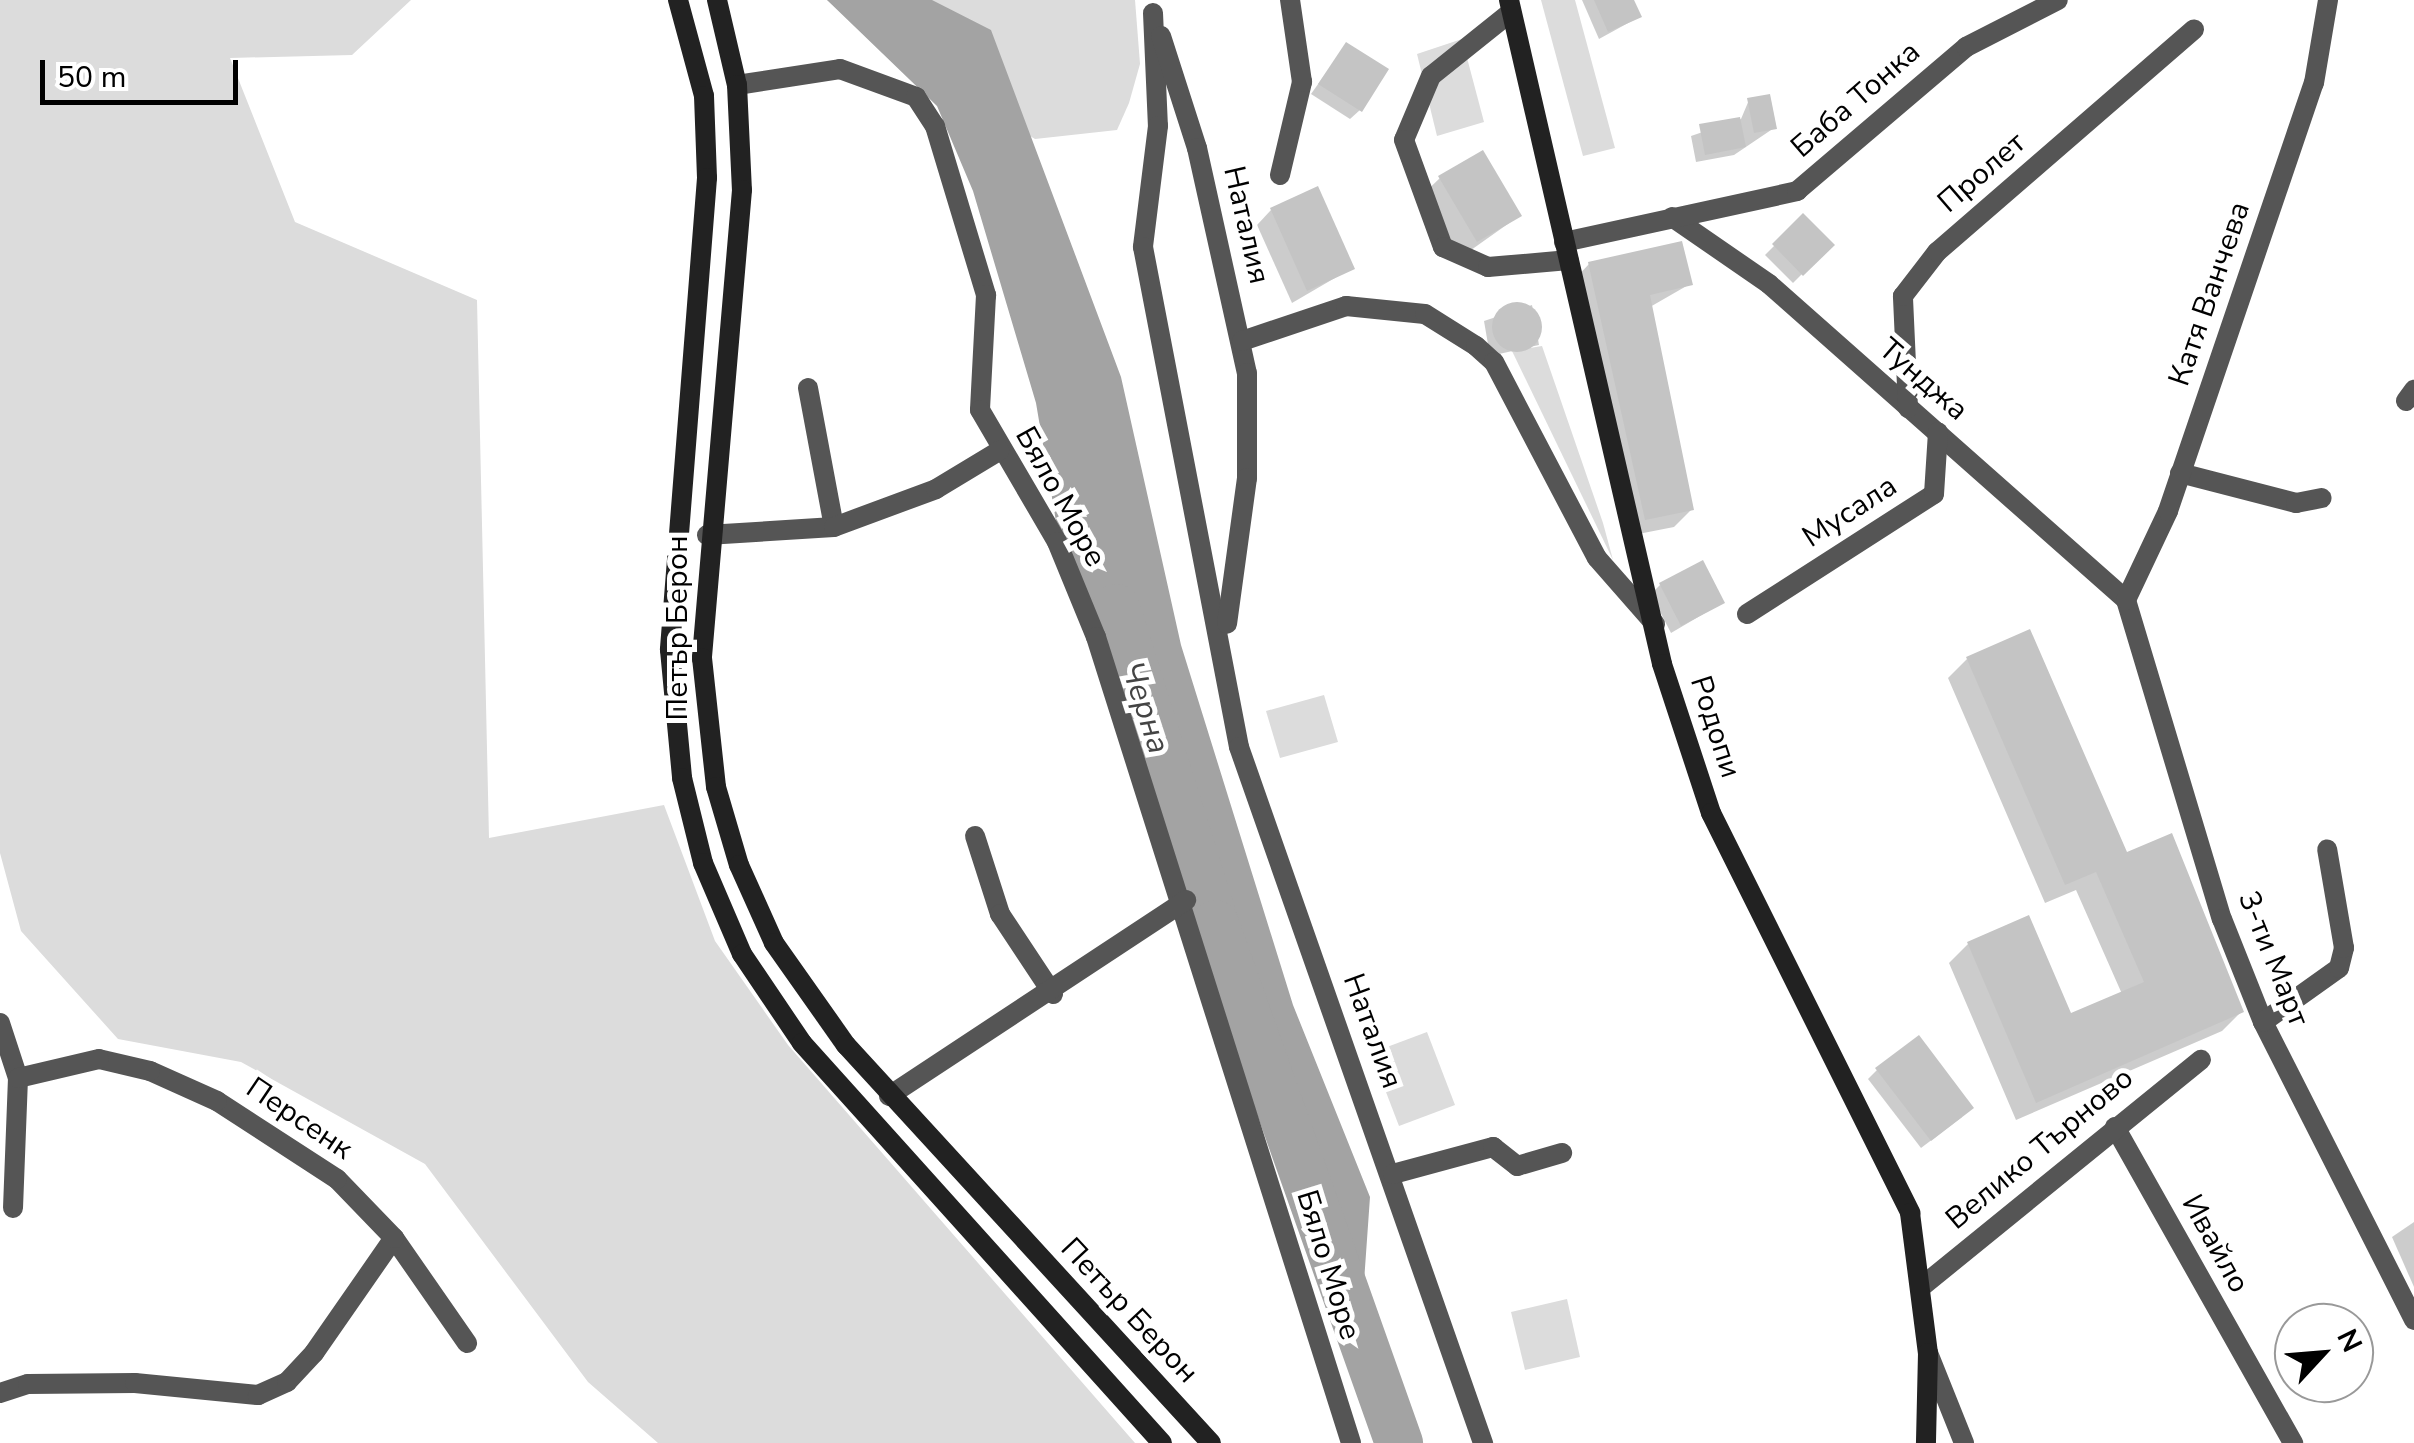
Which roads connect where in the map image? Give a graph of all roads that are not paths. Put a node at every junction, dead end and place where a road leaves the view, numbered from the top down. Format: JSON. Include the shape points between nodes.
{"nodes":[{"id":1,"x":678,"y":0,"type":"edge"},
{"id":2,"x":718,"y":0,"type":"edge"},
{"id":3,"x":1290,"y":0,"type":"edge"},
{"id":4,"x":2058,"y":0,"type":"edge"},
{"id":5,"x":2328,"y":0,"type":"edge"},
{"id":6,"x":1151,"y":6,"type":"edge"},
{"id":7,"x":1510,"y":6,"type":"edge"},
{"id":8,"x":2194,"y":29,"type":"dead end"},
{"id":9,"x":737,"y":86,"type":"junction"},
{"id":10,"x":1280,"y":175,"type":"dead end"},
{"id":11,"x":1672,"y":217,"type":"junction"},
{"id":12,"x":1566,"y":251,"type":"junction"},
{"id":13,"x":1242,"y":341,"type":"junction"},
{"id":14,"x":808,"y":388,"type":"dead end"},
{"id":15,"x":1908,"y":408,"type":"junction"},
{"id":16,"x":1938,"y":432,"type":"junction"},
{"id":17,"x":999,"y":451,"type":"junction"},
{"id":18,"x":2180,"y":473,"type":"junction"},
{"id":19,"x":2322,"y":498,"type":"dead end"},
{"id":20,"x":834,"y":526,"type":"junction"},
{"id":21,"x":707,"y":535,"type":"junction"},
{"id":22,"x":2126,"y":600,"type":"junction"},
{"id":23,"x":1747,"y":614,"type":"dead end"},
{"id":24,"x":1655,"y":624,"type":"junction"},
{"id":25,"x":1225,"y":636,"type":"junction"},
{"id":26,"x":975,"y":836,"type":"dead end"},
{"id":27,"x":2327,"y":849,"type":"dead end"},
{"id":28,"x":1186,"y":900,"type":"junction"},
{"id":29,"x":1053,"y":994,"type":"junction"},
{"id":30,"x":2263,"y":1022,"type":"junction"},
{"id":31,"x":0,"y":1023,"type":"edge"},
{"id":32,"x":2202,"y":1060,"type":"dead end"},
{"id":33,"x":18,"y":1078,"type":"junction"},
{"id":34,"x":889,"y":1096,"type":"junction"},
{"id":35,"x":2115,"y":1127,"type":"junction"},
{"id":36,"x":1562,"y":1153,"type":"dead end"},
{"id":37,"x":1393,"y":1174,"type":"junction"},
{"id":38,"x":13,"y":1208,"type":"dead end"},
{"id":39,"x":394,"y":1238,"type":"junction"},
{"id":40,"x":1920,"y":1288,"type":"junction"},
{"id":41,"x":2414,"y":1320,"type":"edge"},
{"id":42,"x":466,"y":1343,"type":"dead end"},
{"id":43,"x":1928,"y":1354,"type":"junction"},
{"id":44,"x":0,"y":1393,"type":"edge"},
{"id":45,"x":1162,"y":1443,"type":"edge"},
{"id":46,"x":1211,"y":1443,"type":"edge"},
{"id":47,"x":1351,"y":1443,"type":"edge"},
{"id":48,"x":1483,"y":1443,"type":"edge"},
{"id":49,"x":1926,"y":1443,"type":"edge"},
{"id":50,"x":1964,"y":1443,"type":"edge"},
{"id":51,"x":2293,"y":1443,"type":"edge"}],
"edges":[{"from":1,"to":45,"type":"main road","name":"Петър Берон","via":[[704,96],[707,178],[671,679],[703,863],[742,954],[802,1043]]},
{"from":2,"to":9,"type":"main road","name":"Петър Берон"},
{"from":3,"to":10,"type":"street","via":[[1302,82]]},
{"from":4,"to":11,"type":"street","name":"Баба Тонка","via":[[1966,48],[1797,191]]},
{"from":5,"to":18,"type":"street","name":"Катя Ванчева","via":[[2314,82]]},
{"from":6,"to":13,"type":"street","name":"Наталия","via":[[1198,148]]},
{"from":6,"to":25,"type":"street","name":"Наталия","via":[[1158,126],[1142,247]]},
{"from":7,"to":12,"type":"main road","name":"Родопи"},
{"from":7,"to":12,"type":"street","name":"Баба Тонка","via":[[1431,76],[1404,140],[1443,247],[1488,266]]},
{"from":8,"to":15,"type":"street","name":"Пролет","via":[[1937,252],[1903,296]]},
{"from":9,"to":17,"type":"street","name":"Бяло Море","via":[[840,69],[916,97],[954,172],[986,294],[980,410]]},
{"from":9,"to":21,"type":"main road","name":"Петър Берон","via":[[742,190]]},
{"from":11,"to":12,"type":"street","name":"Баба Тонка"},
{"from":11,"to":15,"type":"street","name":"Тунджа","via":[[1769,284]]},
{"from":12,"to":24,"type":"main road","name":"Родопи"},
{"from":13,"to":24,"type":"street","via":[[1346,306],[1424,314],[1476,346],[1494,362],[1597,558]]},
{"from":13,"to":25,"type":"street","name":"Наталия","via":[[1248,460]]},
{"from":14,"to":20,"type":"street"},
{"from":15,"to":16,"type":"street","name":"Тунджа"},
{"from":16,"to":22,"type":"street","name":"Тунджа"},
{"from":16,"to":23,"type":"street","name":"Мусала","via":[[1934,494]]},
{"from":17,"to":20,"type":"street","via":[[936,489]]},
{"from":17,"to":28,"type":"street","name":"Бяло Море","via":[[1034,498],[1084,605]]},
{"from":18,"to":19,"type":"street","via":[[2296,503]]},
{"from":18,"to":22,"type":"street","name":"Катя Ванчева"},
{"from":20,"to":21,"type":"street"},
{"from":21,"to":34,"type":"main road","name":"Петър Берон","via":[[705,709],[726,826],[774,943]]},
{"from":22,"to":30,"type":"street","name":"3-ти Март"},
{"from":24,"to":40,"type":"main road","name":"Родопи","via":[[1711,813],[1910,1213]]},
{"from":25,"to":37,"type":"street","name":"Наталия","via":[[1240,747],[1261,820]]},
{"from":26,"to":29,"type":"street","via":[[1000,914]]},
{"from":27,"to":30,"type":"street","via":[[2344,948],[2332,981]]},
{"from":28,"to":29,"type":"street"},
{"from":28,"to":47,"type":"street","name":"Бяло Море"},
{"from":29,"to":34,"type":"street"},
{"from":30,"to":41,"type":"street","name":"3-ти Март"},
{"from":31,"to":33,"type":"street"},
{"from":32,"to":35,"type":"street","name":"Велико Търново"},
{"from":33,"to":38,"type":"street"},
{"from":33,"to":39,"type":"street","name":"Персенк","via":[[99,1059],[150,1071],[217,1100],[338,1179]]},
{"from":34,"to":46,"type":"main road","name":"Петър Берон"},
{"from":35,"to":40,"type":"street","name":"Велико Търново"},
{"from":35,"to":51,"type":"street","name":"Ивайло"},
{"from":36,"to":37,"type":"street","via":[[1517,1166],[1494,1147]]},
{"from":37,"to":48,"type":"street","name":"Наталия"},
{"from":39,"to":42,"type":"street","name":"Персенк"},
{"from":39,"to":44,"type":"street","via":[[314,1353],[288,1382],[258,1395],[135,1383],[28,1384]]},
{"from":40,"to":43,"type":"main road","name":"Родопи"},
{"from":43,"to":49,"type":"main road","name":"Родопи"},
{"from":43,"to":50,"type":"street"}]}
